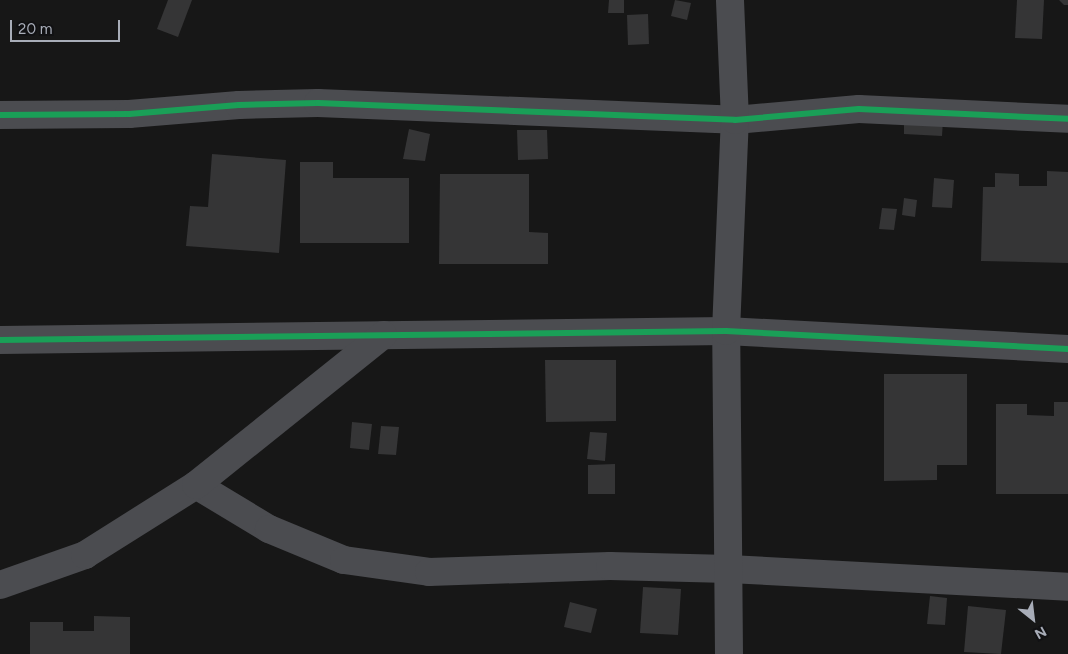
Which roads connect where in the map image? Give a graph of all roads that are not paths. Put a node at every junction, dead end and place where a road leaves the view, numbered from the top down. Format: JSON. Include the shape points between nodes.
{"nodes":[{"id":1,"x":730,"y":0,"type":"edge"},
{"id":2,"x":0,"y":115,"type":"edge"},
{"id":3,"x":1068,"y":118,"type":"edge"},
{"id":4,"x":735,"y":120,"type":"junction"},
{"id":5,"x":726,"y":331,"type":"junction"},
{"id":6,"x":383,"y":335,"type":"junction"},
{"id":7,"x":0,"y":340,"type":"edge"},
{"id":8,"x":1068,"y":349,"type":"edge"},
{"id":9,"x":196,"y":485,"type":"junction"},
{"id":10,"x":728,"y":569,"type":"junction"},
{"id":11,"x":0,"y":585,"type":"edge"},
{"id":12,"x":1068,"y":587,"type":"edge"},
{"id":13,"x":729,"y":654,"type":"edge"}],
"edges":[{"from":1,"to":4,"type":"street"},
{"from":2,"to":4,"type":"street","via":[[130,114],[240,105],[318,103]]},
{"from":3,"to":4,"type":"street","via":[[859,109]]},
{"from":4,"to":5,"type":"street"},
{"from":5,"to":6,"type":"street"},
{"from":5,"to":8,"type":"street"},
{"from":5,"to":10,"type":"street"},
{"from":6,"to":7,"type":"street"},
{"from":6,"to":9,"type":"street"},
{"from":9,"to":10,"type":"street","via":[[269,528],[344,560],[429,572],[610,566]]},
{"from":9,"to":11,"type":"street","via":[[84,555]]},
{"from":10,"to":12,"type":"street"},
{"from":10,"to":13,"type":"street"}]}
